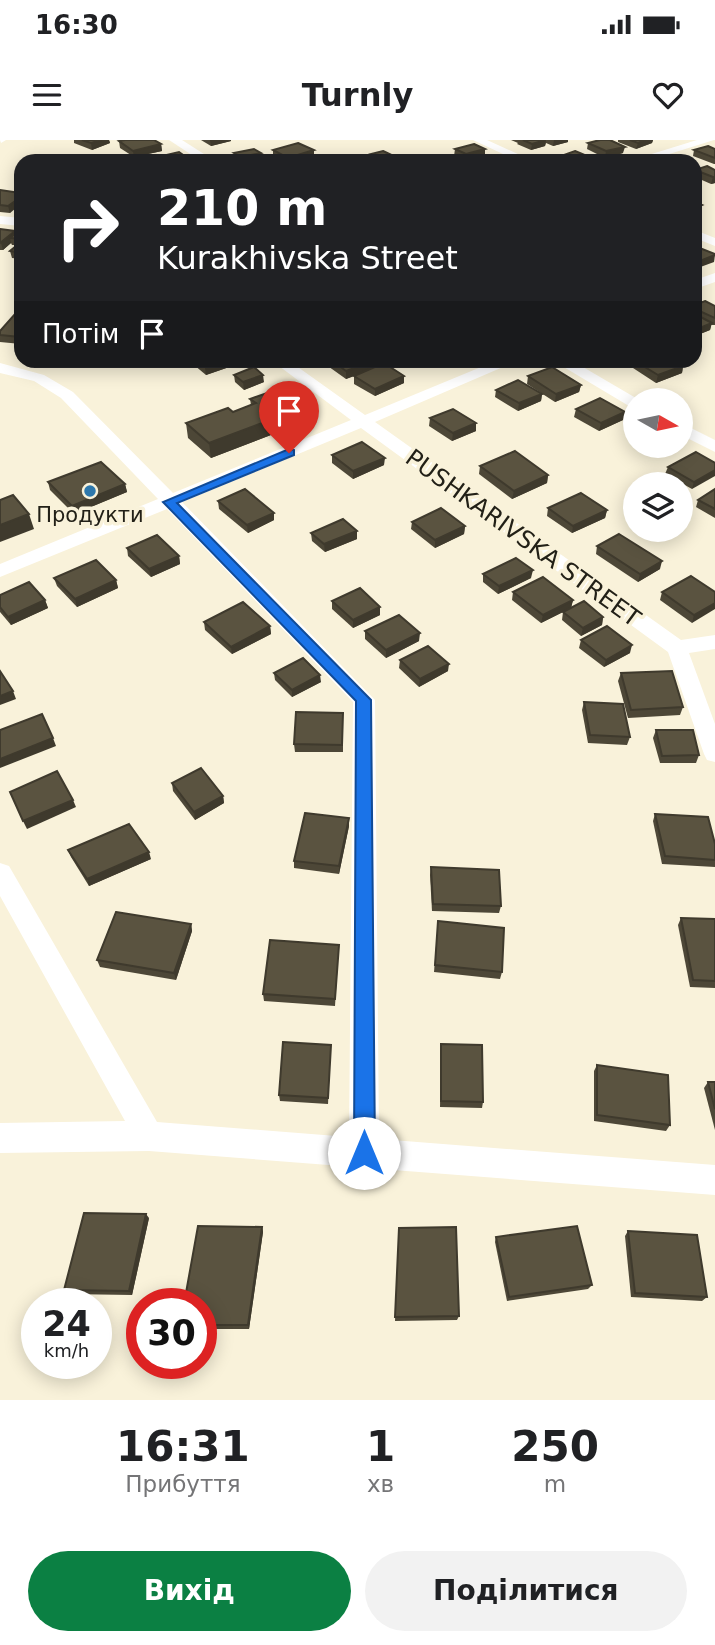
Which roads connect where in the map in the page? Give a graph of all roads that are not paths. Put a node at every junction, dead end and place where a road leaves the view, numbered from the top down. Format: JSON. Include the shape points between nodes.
{"nodes":[{"id":1,"x":174,"y":140,"type":"edge"},
{"id":2,"x":478,"y":140,"type":"edge"},
{"id":3,"x":709,"y":140,"type":"edge"},
{"id":4,"x":197,"y":154,"type":"edge"},
{"id":5,"x":511,"y":154,"type":"edge"},
{"id":6,"x":660,"y":154,"type":"edge"},
{"id":7,"x":0,"y":368,"type":"edge"},
{"id":8,"x":289,"y":368,"type":"edge"},
{"id":9,"x":493,"y":368,"type":"edge"},
{"id":10,"x":573,"y":368,"type":"edge"},
{"id":11,"x":623,"y":395,"type":"edge"},
{"id":12,"x":362,"y":423,"type":"junction"},
{"id":13,"x":693,"y":435,"type":"edge"},
{"id":14,"x":715,"y":447,"type":"edge"},
{"id":15,"x":169,"y":502,"type":"junction"},
{"id":16,"x":0,"y":571,"type":"edge"},
{"id":17,"x":715,"y":642,"type":"edge"},
{"id":18,"x":677,"y":648,"type":"junction"},
{"id":19,"x":715,"y":754,"type":"edge"},
{"id":20,"x":0,"y":873,"type":"edge"},
{"id":21,"x":149,"y":1136,"type":"junction"},
{"id":22,"x":0,"y":1138,"type":"edge"},
{"id":23,"x":364,"y":1153,"type":"junction"},
{"id":24,"x":715,"y":1180,"type":"edge"}],
"edges":[{"from":1,"to":4,"type":"street"},
{"from":2,"to":5,"type":"street"},
{"from":3,"to":6,"type":"street"},
{"from":7,"to":15,"type":"street","via":[[39,378],[68,395]]},
{"from":8,"to":12,"type":"street","name":"PUSHKARIVSKA STREET"},
{"from":9,"to":12,"type":"street"},
{"from":10,"to":11,"type":"street"},
{"from":12,"to":15,"type":"street"},
{"from":12,"to":18,"type":"street","name":"PUSHKARIVSKA STREET"},
{"from":13,"to":14,"type":"street"},
{"from":15,"to":16,"type":"street"},
{"from":15,"to":23,"type":"street","via":[[364,700]]},
{"from":17,"to":18,"type":"street"},
{"from":18,"to":19,"type":"street"},
{"from":20,"to":21,"type":"street"},
{"from":21,"to":22,"type":"street"},
{"from":21,"to":23,"type":"street"},
{"from":23,"to":24,"type":"street"}]}
